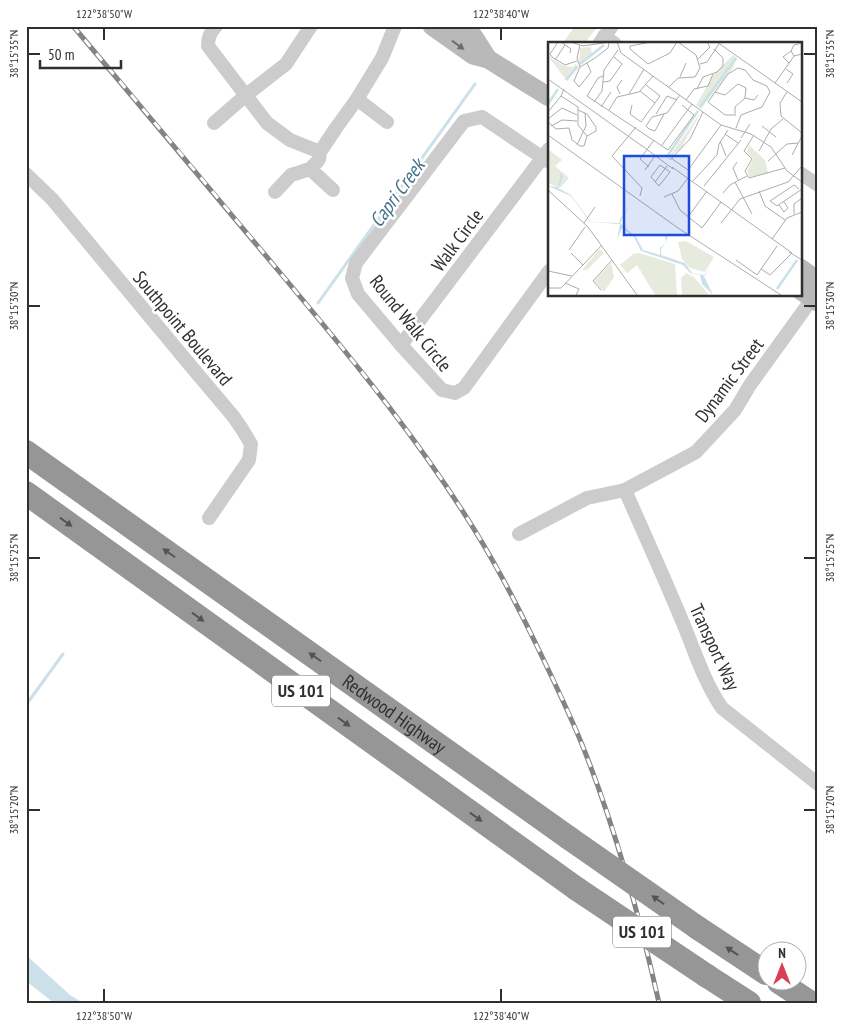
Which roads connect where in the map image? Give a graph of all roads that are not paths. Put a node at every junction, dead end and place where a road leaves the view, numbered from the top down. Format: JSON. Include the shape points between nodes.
{"nodes":[{"id":1,"x":216,"y":26,"type":"edge"},
{"id":2,"x":311,"y":26,"type":"edge"},
{"id":3,"x":395,"y":26,"type":"edge"},
{"id":4,"x":432,"y":26,"type":"edge"},
{"id":5,"x":459,"y":26,"type":"edge"},
{"id":6,"x":488,"y":59,"type":"junction"},
{"id":7,"x":246,"y":95,"type":"junction"},
{"id":8,"x":548,"y":96,"type":"edge"},
{"id":9,"x":357,"y":99,"type":"junction"},
{"id":10,"x":214,"y":122,"type":"dead end"},
{"id":11,"x":387,"y":122,"type":"dead end"},
{"id":12,"x":320,"y":152,"type":"junction"},
{"id":13,"x":547,"y":156,"type":"edge"},
{"id":14,"x":310,"y":169,"type":"junction"},
{"id":15,"x":26,"y":174,"type":"edge"},
{"id":16,"x":802,"y":174,"type":"edge"},
{"id":17,"x":818,"y":185,"type":"edge"},
{"id":18,"x":333,"y":190,"type":"dead end"},
{"id":19,"x":275,"y":192,"type":"dead end"},
{"id":20,"x":548,"y":272,"type":"edge"},
{"id":21,"x":802,"y":272,"type":"edge"},
{"id":22,"x":813,"y":293,"type":"edge"},
{"id":23,"x":401,"y":345,"type":"junction"},
{"id":24,"x":26,"y":452,"type":"edge"},
{"id":25,"x":625,"y":490,"type":"junction"},
{"id":26,"x":26,"y":493,"type":"edge"},
{"id":27,"x":209,"y":518,"type":"dead end"},
{"id":28,"x":519,"y":534,"type":"dead end"},
{"id":29,"x":818,"y":784,"type":"edge"},
{"id":30,"x":756,"y":966,"type":"edge"},
{"id":31,"x":794,"y":992,"type":"edge"},
{"id":32,"x":749,"y":1003,"type":"edge"},
{"id":33,"x":811,"y":1003,"type":"edge"}],
"edges":[{"from":1,"to":7,"type":"street","via":[[210,33],[208,46]]},
{"from":2,"to":7,"type":"street","via":[[286,64]]},
{"from":3,"to":9,"type":"street","via":[[382,58]]},
{"from":4,"to":6,"type":"main road","one_way":true,"via":[[472,55]]},
{"from":5,"to":6,"type":"main road","via":[[474,37]]},
{"from":6,"to":8,"type":"main road"},
{"from":7,"to":10,"type":"street"},
{"from":7,"to":12,"type":"street","via":[[267,123],[290,140]]},
{"from":9,"to":11,"type":"street"},
{"from":9,"to":12,"type":"street"},
{"from":12,"to":14,"type":"street","via":[[319,159]]},
{"from":13,"to":23,"type":"street","name":"Walk Circle"},
{"from":13,"to":23,"type":"street","name":"Round Walk Circle","via":[[482,117],[464,121],[356,263],[352,278],[358,294]]},
{"from":14,"to":18,"type":"street"},
{"from":14,"to":19,"type":"street","via":[[290,175]]},
{"from":15,"to":27,"type":"street","name":"Southpoint Boulevard","via":[[52,199],[233,416],[251,444],[249,460]]},
{"from":16,"to":17,"type":"street"},
{"from":20,"to":23,"type":"street","name":"Round Walk Circle","via":[[464,388],[455,393],[442,390]]},
{"from":21,"to":22,"type":"main road"},
{"from":22,"to":25,"type":"street","name":"Dynamic Street","via":[[735,410],[701,447]]},
{"from":30,"to":24,"type":"highway","name":"Redwood Highway","number":"US 101","one_way":true,"bridge":true,"via":[[569,838]]},
{"from":25,"to":28,"type":"street","name":"Dynamic Street","via":[[587,498]]},
{"from":25,"to":29,"type":"street","name":"Transport Way","via":[[696,659],[722,708]]},
{"from":26,"to":32,"type":"highway","name":"Redwood Highway","number":"US 101","one_way":true,"bridge":true,"via":[[577,889]]},
{"from":31,"to":33,"type":"highway"}]}
